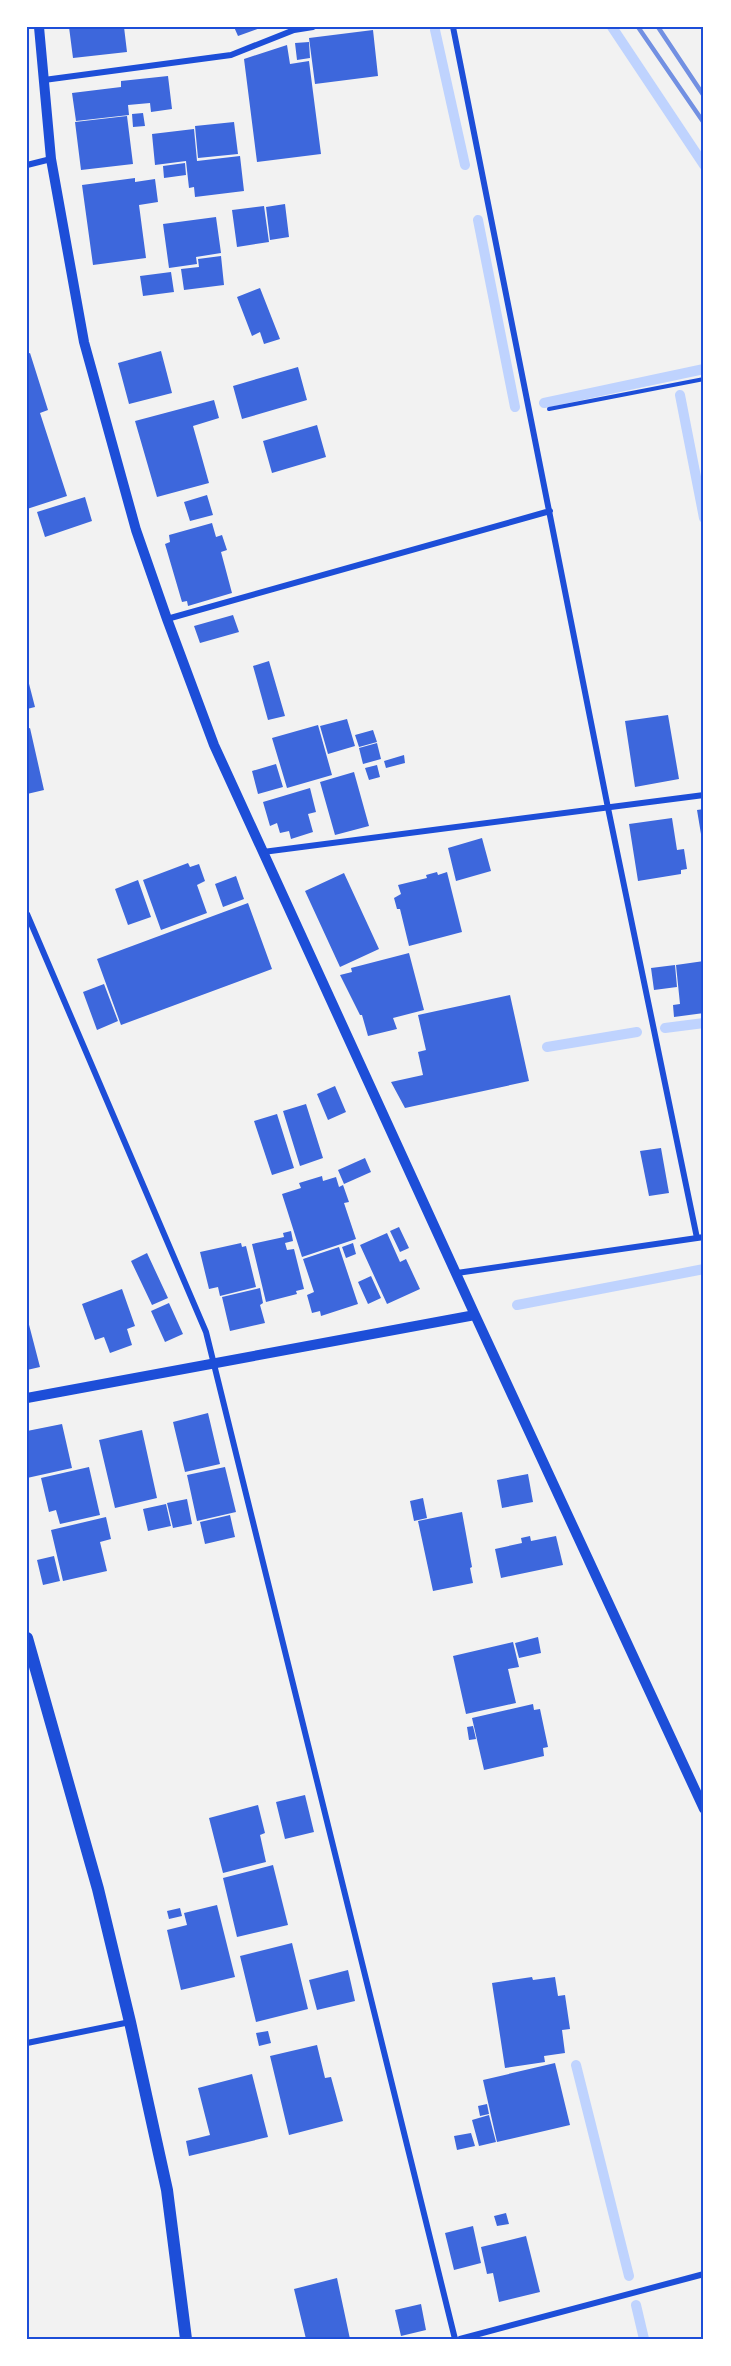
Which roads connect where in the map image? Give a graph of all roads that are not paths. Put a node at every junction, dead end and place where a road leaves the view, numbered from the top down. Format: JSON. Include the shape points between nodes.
{"nodes":[{"id":1,"x":39,"y":27,"type":"edge"},
{"id":2,"x":313,"y":27,"type":"edge"},
{"id":3,"x":453,"y":27,"type":"edge"},
{"id":4,"x":44,"y":80,"type":"junction"},
{"id":5,"x":51,"y":159,"type":"junction"},
{"id":6,"x":27,"y":165,"type":"edge"},
{"id":7,"x":550,"y":511,"type":"junction"},
{"id":8,"x":167,"y":619,"type":"junction"},
{"id":9,"x":704,"y":795,"type":"edge"},
{"id":10,"x":608,"y":808,"type":"junction"},
{"id":11,"x":263,"y":852,"type":"junction"},
{"id":12,"x":27,"y":914,"type":"edge"},
{"id":13,"x":701,"y":1238,"type":"edge"},
{"id":14,"x":457,"y":1273,"type":"junction"},
{"id":15,"x":475,"y":1315,"type":"junction"},
{"id":16,"x":215,"y":1363,"type":"junction"},
{"id":17,"x":27,"y":1398,"type":"edge"},
{"id":18,"x":27,"y":1638,"type":"edge"},
{"id":19,"x":704,"y":1809,"type":"edge"},
{"id":20,"x":130,"y":2022,"type":"junction"},
{"id":21,"x":27,"y":2043,"type":"edge"},
{"id":22,"x":704,"y":2274,"type":"edge"},
{"id":23,"x":186,"y":2339,"type":"edge"},
{"id":24,"x":455,"y":2339,"type":"edge"},
{"id":25,"x":460,"y":2339,"type":"edge"}],
"edges":[{"from":1,"to":4,"type":"street"},
{"from":2,"to":4,"type":"street","via":[[294,30],[231,55]]},
{"from":3,"to":7,"type":"street"},
{"from":4,"to":5,"type":"street"},
{"from":5,"to":6,"type":"street"},
{"from":5,"to":8,"type":"street","via":[[84,342],[136,530]]},
{"from":7,"to":8,"type":"street"},
{"from":7,"to":10,"type":"street"},
{"from":8,"to":11,"type":"street","via":[[214,745]]},
{"from":9,"to":10,"type":"street"},
{"from":10,"to":11,"type":"street"},
{"from":10,"to":13,"type":"street"},
{"from":11,"to":14,"type":"street"},
{"from":12,"to":16,"type":"street","via":[[206,1332]]},
{"from":13,"to":14,"type":"street"},
{"from":14,"to":15,"type":"street"},
{"from":15,"to":16,"type":"street"},
{"from":15,"to":19,"type":"street"},
{"from":16,"to":17,"type":"street"},
{"from":16,"to":24,"type":"street"},
{"from":18,"to":20,"type":"main road","via":[[99,1889]]},
{"from":20,"to":21,"type":"street"},
{"from":20,"to":23,"type":"main road","via":[[167,2190]]},
{"from":22,"to":25,"type":"street"}]}
